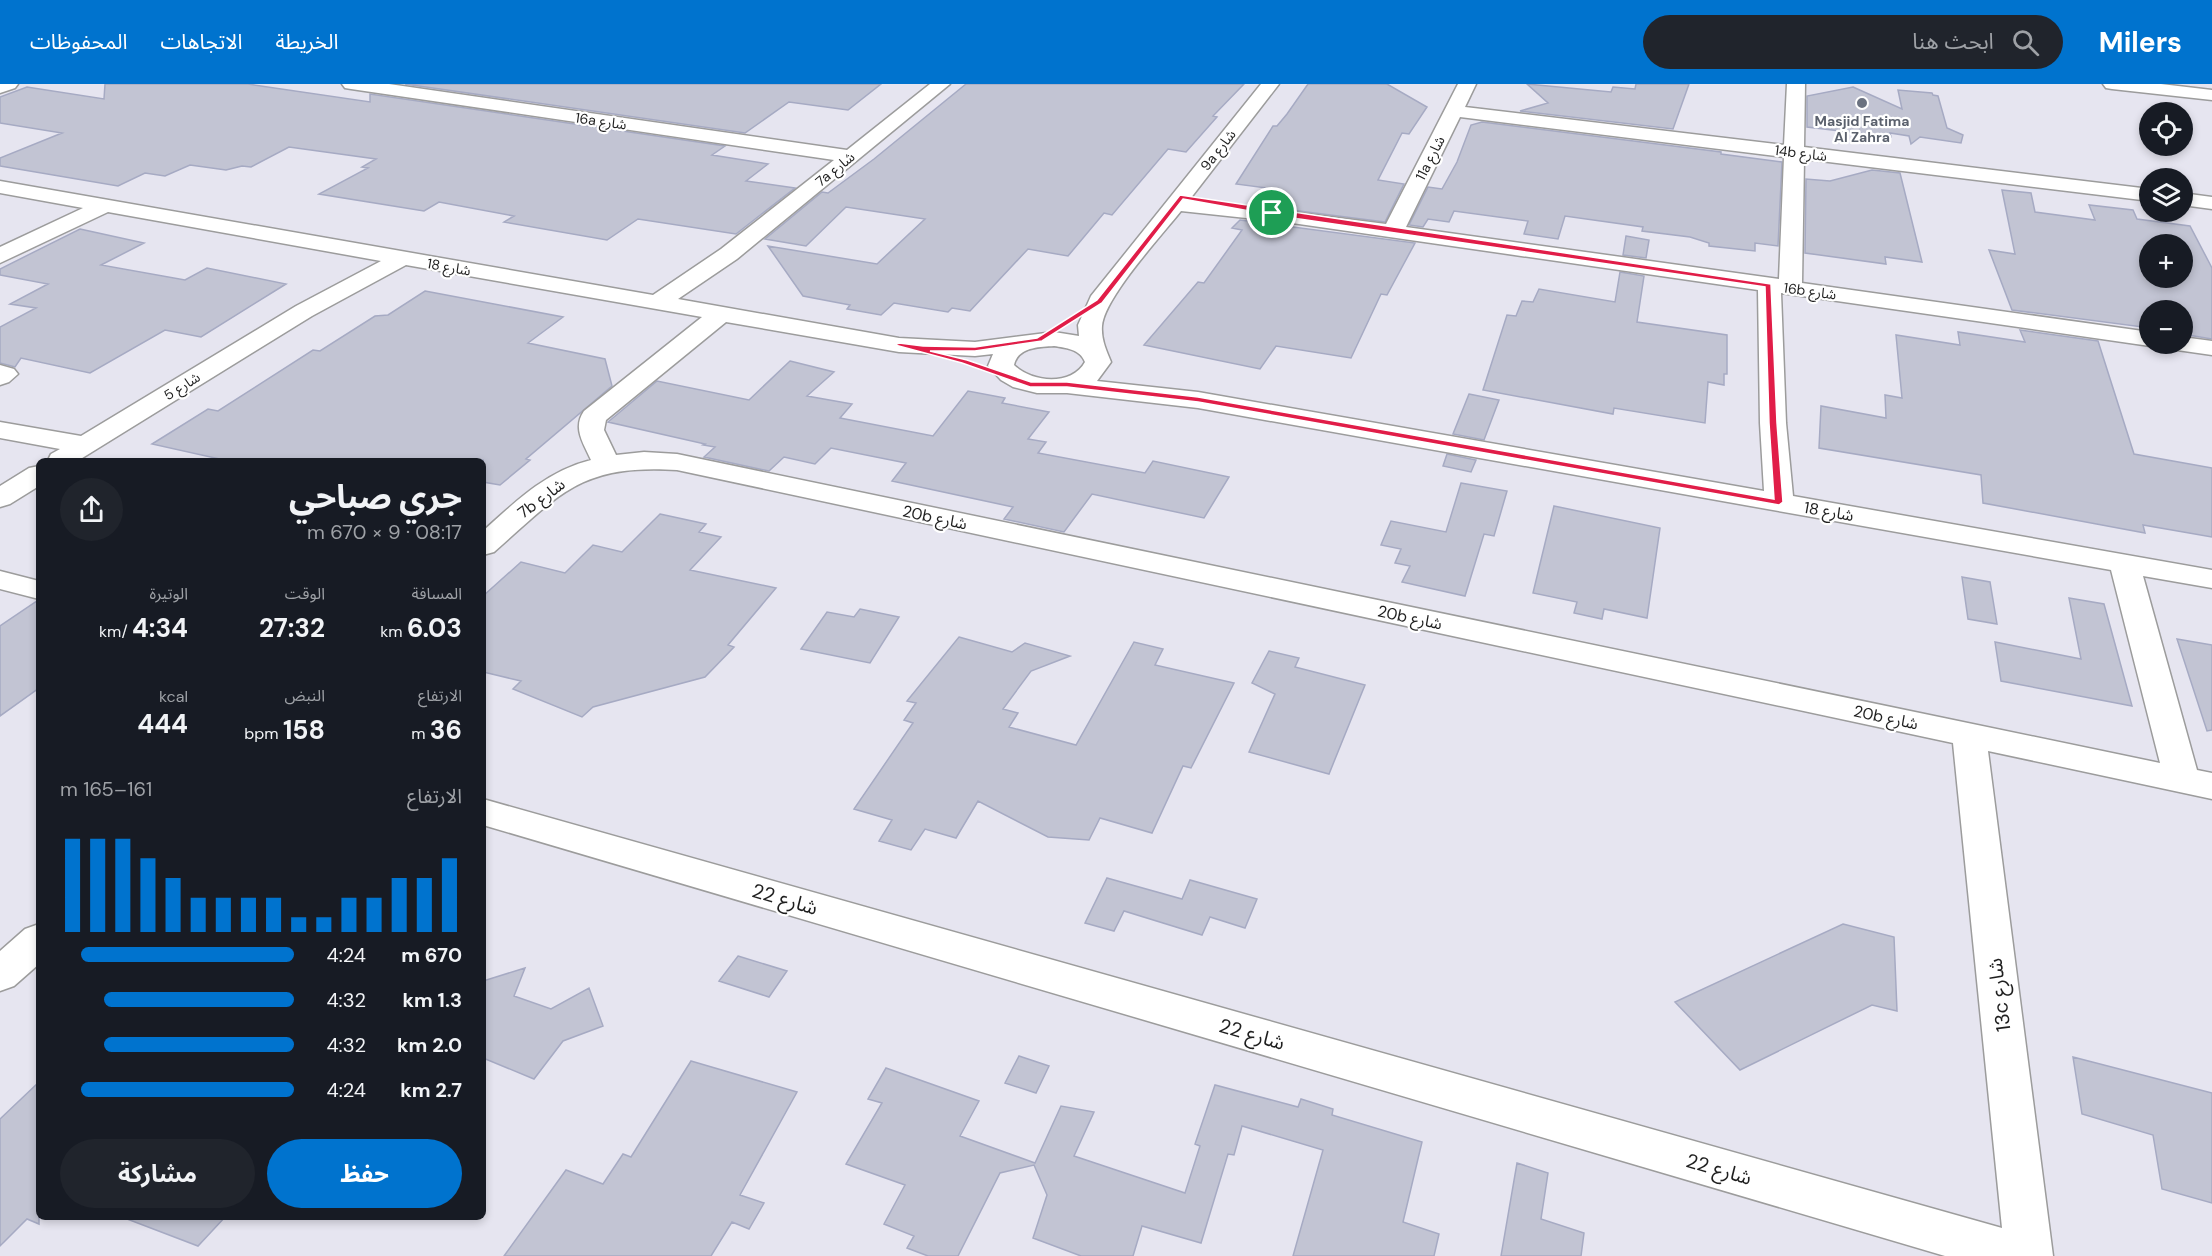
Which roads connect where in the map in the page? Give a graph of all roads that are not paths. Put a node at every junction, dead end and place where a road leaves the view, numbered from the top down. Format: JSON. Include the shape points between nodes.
{"nodes":[{"id":1,"x":9,"y":84,"type":"edge"},
{"id":2,"x":351,"y":84,"type":"edge"},
{"id":3,"x":941,"y":84,"type":"edge"},
{"id":4,"x":1270,"y":84,"type":"edge"},
{"id":5,"x":1467,"y":84,"type":"edge"},
{"id":6,"x":1796,"y":84,"type":"edge"},
{"id":7,"x":2112,"y":84,"type":"edge"},
{"id":8,"x":0,"y":88,"type":"edge"},
{"id":9,"x":2212,"y":95,"type":"edge"},
{"id":10,"x":1453,"y":111,"type":"junction"},
{"id":11,"x":1881,"y":143,"type":"dead end"},
{"id":12,"x":1794,"y":152,"type":"junction"},
{"id":13,"x":850,"y":156,"type":"junction"},
{"id":14,"x":1882,"y":163,"type":"junction"},
{"id":15,"x":0,"y":188,"type":"edge"},
{"id":16,"x":2139,"y":194,"type":"edge"},
{"id":17,"x":1179,"y":200,"type":"junction"},
{"id":18,"x":2193,"y":200,"type":"edge"},
{"id":19,"x":2212,"y":203,"type":"edge"},
{"id":20,"x":104,"y":206,"type":"junction"},
{"id":21,"x":1393,"y":232,"type":"junction"},
{"id":22,"x":0,"y":256,"type":"edge"},
{"id":23,"x":395,"y":257,"type":"junction"},
{"id":24,"x":1779,"y":287,"type":"junction"},
{"id":25,"x":1099,"y":301,"type":"junction"},
{"id":26,"x":665,"y":304,"type":"junction"},
{"id":27,"x":722,"y":314,"type":"junction"},
{"id":28,"x":2139,"y":337,"type":"edge"},
{"id":29,"x":1032,"y":341,"type":"junction"},
{"id":30,"x":899,"y":345,"type":"junction"},
{"id":31,"x":2193,"y":346,"type":"edge"},
{"id":32,"x":2212,"y":348,"type":"edge"},
{"id":33,"x":1095,"y":356,"type":"junction"},
{"id":34,"x":1014,"y":379,"type":"junction"},
{"id":35,"x":1067,"y":385,"type":"junction"},
{"id":36,"x":1198,"y":400,"type":"junction"},
{"id":37,"x":1773,"y":423,"type":"junction"},
{"id":38,"x":0,"y":430,"type":"edge"},
{"id":39,"x":0,"y":442,"type":"edge"},
{"id":40,"x":70,"y":455,"type":"edge"},
{"id":41,"x":608,"y":464,"type":"junction"},
{"id":42,"x":36,"y":476,"type":"edge"},
{"id":43,"x":1749,"y":497,"type":"junction"},
{"id":44,"x":0,"y":498,"type":"edge"},
{"id":45,"x":1779,"y":502,"type":"junction"},
{"id":46,"x":486,"y":543,"type":"edge"},
{"id":47,"x":2124,"y":563,"type":"junction"},
{"id":48,"x":2212,"y":579,"type":"edge"},
{"id":49,"x":0,"y":580,"type":"edge"},
{"id":50,"x":36,"y":589,"type":"edge"},
{"id":51,"x":1969,"y":734,"type":"junction"},
{"id":52,"x":2197,"y":783,"type":"edge"},
{"id":53,"x":486,"y":813,"type":"edge"},
{"id":54,"x":36,"y":943,"type":"edge"},
{"id":55,"x":0,"y":975,"type":"edge"},
{"id":56,"x":2021,"y":1256,"type":"edge"},
{"id":57,"x":2029,"y":1256,"type":"edge"}],
"edges":[{"from":1,"to":8,"type":"street"},
{"from":2,"to":13,"type":"street","name":"16a شارع"},
{"from":3,"to":13,"type":"street","name":"7a شارع"},
{"from":4,"to":17,"type":"street","name":"9a شارع"},
{"from":5,"to":10,"type":"street","name":"11a شارع"},
{"from":6,"to":12,"type":"street"},
{"from":7,"to":9,"type":"street"},
{"from":10,"to":12,"type":"street","name":"14b شارع"},
{"from":10,"to":21,"type":"street","name":"11a شارع"},
{"from":11,"to":14,"type":"street"},
{"from":12,"to":14,"type":"street","name":"14b شارع"},
{"from":12,"to":24,"type":"street"},
{"from":13,"to":26,"type":"street","name":"7a شارع","via":[[729,254],[711,274]]},
{"from":14,"to":16,"type":"street","name":"14b شارع"},
{"from":15,"to":20,"type":"street","name":"شارع 18"},
{"from":17,"to":21,"type":"street","name":"16b شارع"},
{"from":17,"to":25,"type":"street","name":"9a شارع"},
{"from":18,"to":19,"type":"street"},
{"from":20,"to":22,"type":"street"},
{"from":20,"to":23,"type":"street","name":"شارع 18"},
{"from":21,"to":24,"type":"street","name":"16b شارع"},
{"from":23,"to":26,"type":"street","name":"شارع 18"},
{"from":23,"to":40,"type":"street","name":"شارع 5"},
{"from":24,"to":28,"type":"street","name":"16b شارع"},
{"from":24,"to":37,"type":"street"},
{"from":25,"to":29,"type":"street","name":"9a شارع"},
{"from":25,"to":33,"type":"street","name":"9a شارع","via":[[1090,325]]},
{"from":26,"to":27,"type":"street","name":"شارع 18"},
{"from":27,"to":30,"type":"street","name":"شارع 18"},
{"from":27,"to":41,"type":"street","via":[[593,417],[591,430]]},
{"from":29,"to":30,"type":"street","name":"شارع 18","via":[[975,349]]},
{"from":29,"to":33,"type":"street","name":"شارع 18","via":[[1070,341]]},
{"from":29,"to":34,"type":"street","name":"9a شارع","via":[[1006,353],[1002,359],[1001,366]]},
{"from":30,"to":34,"type":"street","name":"شارع 18","via":[[965,361]]},
{"from":31,"to":32,"type":"street"},
{"from":33,"to":35,"type":"street","via":[[1096,369]]},
{"from":33,"to":36,"type":"street","name":"شارع 18","via":[[1109,370],[1140,385]]},
{"from":34,"to":35,"type":"street","name":"شارع 18","via":[[1042,386]]},
{"from":35,"to":36,"type":"street","name":"شارع 18"},
{"from":36,"to":43,"type":"street","name":"شارع 18"},
{"from":37,"to":43,"type":"street"},
{"from":37,"to":45,"type":"street"},
{"from":38,"to":40,"type":"street"},
{"from":39,"to":40,"type":"street"},
{"from":41,"to":46,"type":"street","name":"7b شارع","via":[[550,488]]},
{"from":41,"to":51,"type":"street","name":"20b شارع","via":[[676,462]]},
{"from":42,"to":44,"type":"street"},
{"from":43,"to":45,"type":"street","name":"شارع 18"},
{"from":45,"to":47,"type":"street","name":"شارع 18"},
{"from":47,"to":48,"type":"street","name":"شارع 18"},
{"from":47,"to":52,"type":"street"},
{"from":49,"to":50,"type":"street"},
{"from":51,"to":52,"type":"street","name":"20b شارع"},
{"from":51,"to":57,"type":"street","name":"13c شارع"},
{"from":53,"to":56,"type":"street","name":"شارع 22"},
{"from":54,"to":55,"type":"street"}]}
